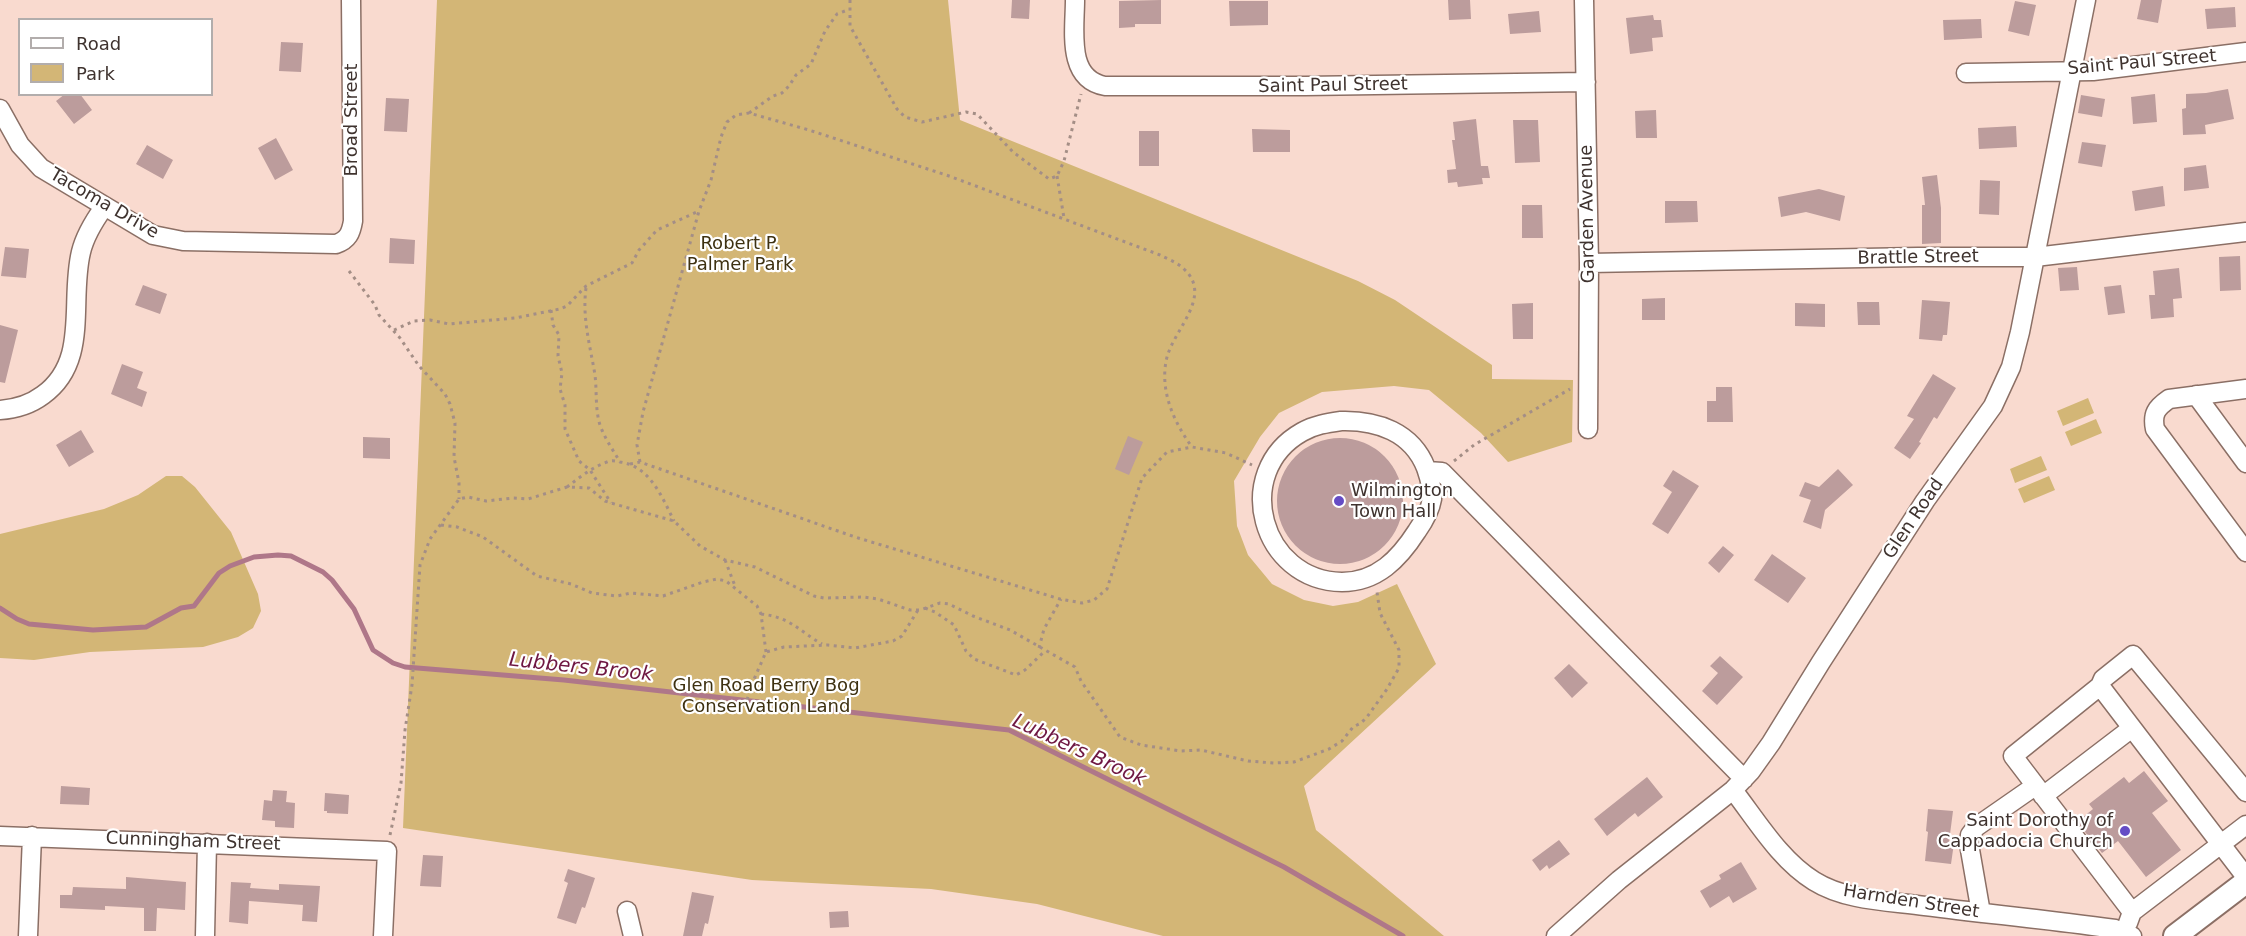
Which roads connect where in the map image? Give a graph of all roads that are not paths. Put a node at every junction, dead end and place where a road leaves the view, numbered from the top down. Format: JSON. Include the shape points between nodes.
{"nodes":[{"id":1,"x":351,"y":0,"type":"edge"},
{"id":2,"x":1075,"y":0,"type":"edge"},
{"id":3,"x":1584,"y":0,"type":"edge"},
{"id":4,"x":2086,"y":0,"type":"edge"},
{"id":5,"x":2246,"y":52,"type":"edge"},
{"id":6,"x":2073,"y":70,"type":"junction"},
{"id":7,"x":1966,"y":73,"type":"dead end"},
{"id":8,"x":1586,"y":82,"type":"junction"},
{"id":9,"x":0,"y":109,"type":"edge"},
{"id":10,"x":104,"y":207,"type":"junction"},
{"id":11,"x":2246,"y":232,"type":"edge"},
{"id":12,"x":346,"y":239,"type":"joint"},
{"id":13,"x":2035,"y":257,"type":"junction"},
{"id":14,"x":1589,"y":263,"type":"junction"},
{"id":15,"x":2246,"y":389,"type":"edge"},
{"id":16,"x":2196,"y":395,"type":"junction"},
{"id":17,"x":0,"y":410,"type":"edge"},
{"id":18,"x":1588,"y":429,"type":"dead end"},
{"id":19,"x":2246,"y":463,"type":"edge"},
{"id":20,"x":1434,"y":472,"type":"junction"},
{"id":21,"x":2246,"y":552,"type":"edge"},
{"id":22,"x":2100,"y":686,"type":"junction"},
{"id":23,"x":2132,"y":728,"type":"junction"},
{"id":24,"x":1738,"y":784,"type":"junction"},
{"id":25,"x":2039,"y":791,"type":"junction"},
{"id":26,"x":2246,"y":792,"type":"edge"},
{"id":27,"x":2246,"y":825,"type":"edge"},
{"id":28,"x":0,"y":836,"type":"edge"},
{"id":29,"x":32,"y":836,"type":"junction"},
{"id":30,"x":207,"y":843,"type":"junction"},
{"id":31,"x":2221,"y":845,"type":"junction"},
{"id":32,"x":2246,"y":877,"type":"edge"},
{"id":33,"x":2246,"y":882,"type":"edge"},
{"id":34,"x":627,"y":911,"type":"dead end"},
{"id":35,"x":2132,"y":912,"type":"junction"},
{"id":36,"x":1980,"y":913,"type":"junction"},
{"id":37,"x":2128,"y":934,"type":"edge"},
{"id":38,"x":28,"y":936,"type":"edge"},
{"id":39,"x":205,"y":936,"type":"edge"},
{"id":40,"x":383,"y":936,"type":"edge"},
{"id":41,"x":633,"y":936,"type":"edge"},
{"id":42,"x":1556,"y":936,"type":"edge"},
{"id":43,"x":2175,"y":936,"type":"edge"}],
"edges":[{"from":1,"to":12,"type":"street","name":"Broad Street","via":[[353,215]]},
{"from":2,"to":8,"type":"street","name":"Saint Paul Street","via":[[1076,54],[1087,78],[1119,88]]},
{"from":3,"to":8,"type":"street","name":"Garden Avenue"},
{"from":4,"to":6,"type":"street","name":"Glen Road"},
{"from":5,"to":6,"type":"street","name":"Saint Paul Street","via":[[2093,71]]},
{"from":6,"to":7,"type":"street","name":"Saint Paul Street"},
{"from":6,"to":13,"type":"street","name":"Glen Road"},
{"from":8,"to":14,"type":"street","name":"Garden Avenue"},
{"from":9,"to":10,"type":"street","name":"Tacoma Drive","via":[[20,146],[33,160]]},
{"from":10,"to":12,"type":"street","name":"Tacoma Drive","via":[[153,235],[173,241],[324,245]]},
{"from":10,"to":17,"type":"street","via":[[88,231],[81,254],[74,346],[67,368],[41,396],[13,409]]},
{"from":11,"to":13,"type":"street","name":"Brattle Street"},
{"from":13,"to":14,"type":"street","name":"Brattle Street"},
{"from":13,"to":24,"type":"street","name":"Glen Road","via":[[2011,367],[1993,406],[1925,501],[1771,743]]},
{"from":14,"to":18,"type":"street","name":"Garden Avenue"},
{"from":15,"to":16,"type":"street"},
{"from":16,"to":19,"type":"street"},
{"from":16,"to":21,"type":"street","via":[[2169,399],[2159,406],[2153,420],[2155,429]]},
{"from":20,"to":20,"type":"street","via":[[1404,438],[1377,424],[1350,420],[1320,425],[1301,433],[1278,453],[1267,472],[1262,502],[1265,523],[1286,559],[1302,571],[1342,582],[1372,575],[1398,558],[1424,521],[1432,497]]},
{"from":20,"to":24,"type":"street","name":"Harnden Street"},
{"from":22,"to":23,"type":"street"},
{"from":22,"to":25,"type":"street","via":[[2013,756]]},
{"from":22,"to":26,"type":"street","via":[[2103,679],[2133,655]]},
{"from":23,"to":25,"type":"street"},
{"from":23,"to":31,"type":"street"},
{"from":24,"to":36,"type":"street","name":"Harnden Street","via":[[1783,855],[1814,881],[1844,894]]},
{"from":24,"to":42,"type":"street","name":"Glen Road"},
{"from":25,"to":35,"type":"street"},
{"from":25,"to":36,"type":"street","via":[[1976,827],[1970,835]]},
{"from":27,"to":31,"type":"street"},
{"from":28,"to":29,"type":"street","name":"Cunningham Street"},
{"from":29,"to":30,"type":"street","name":"Cunningham Street"},
{"from":29,"to":38,"type":"street"},
{"from":30,"to":39,"type":"street"},
{"from":30,"to":40,"type":"street","name":"Cunningham Street","via":[[387,850]]},
{"from":31,"to":32,"type":"street"},
{"from":31,"to":35,"type":"street"},
{"from":33,"to":43,"type":"main road"},
{"from":34,"to":41,"type":"street"},
{"from":35,"to":37,"type":"street"},
{"from":36,"to":37,"type":"street","name":"Harnden Street","via":[[2115,929]]}]}
